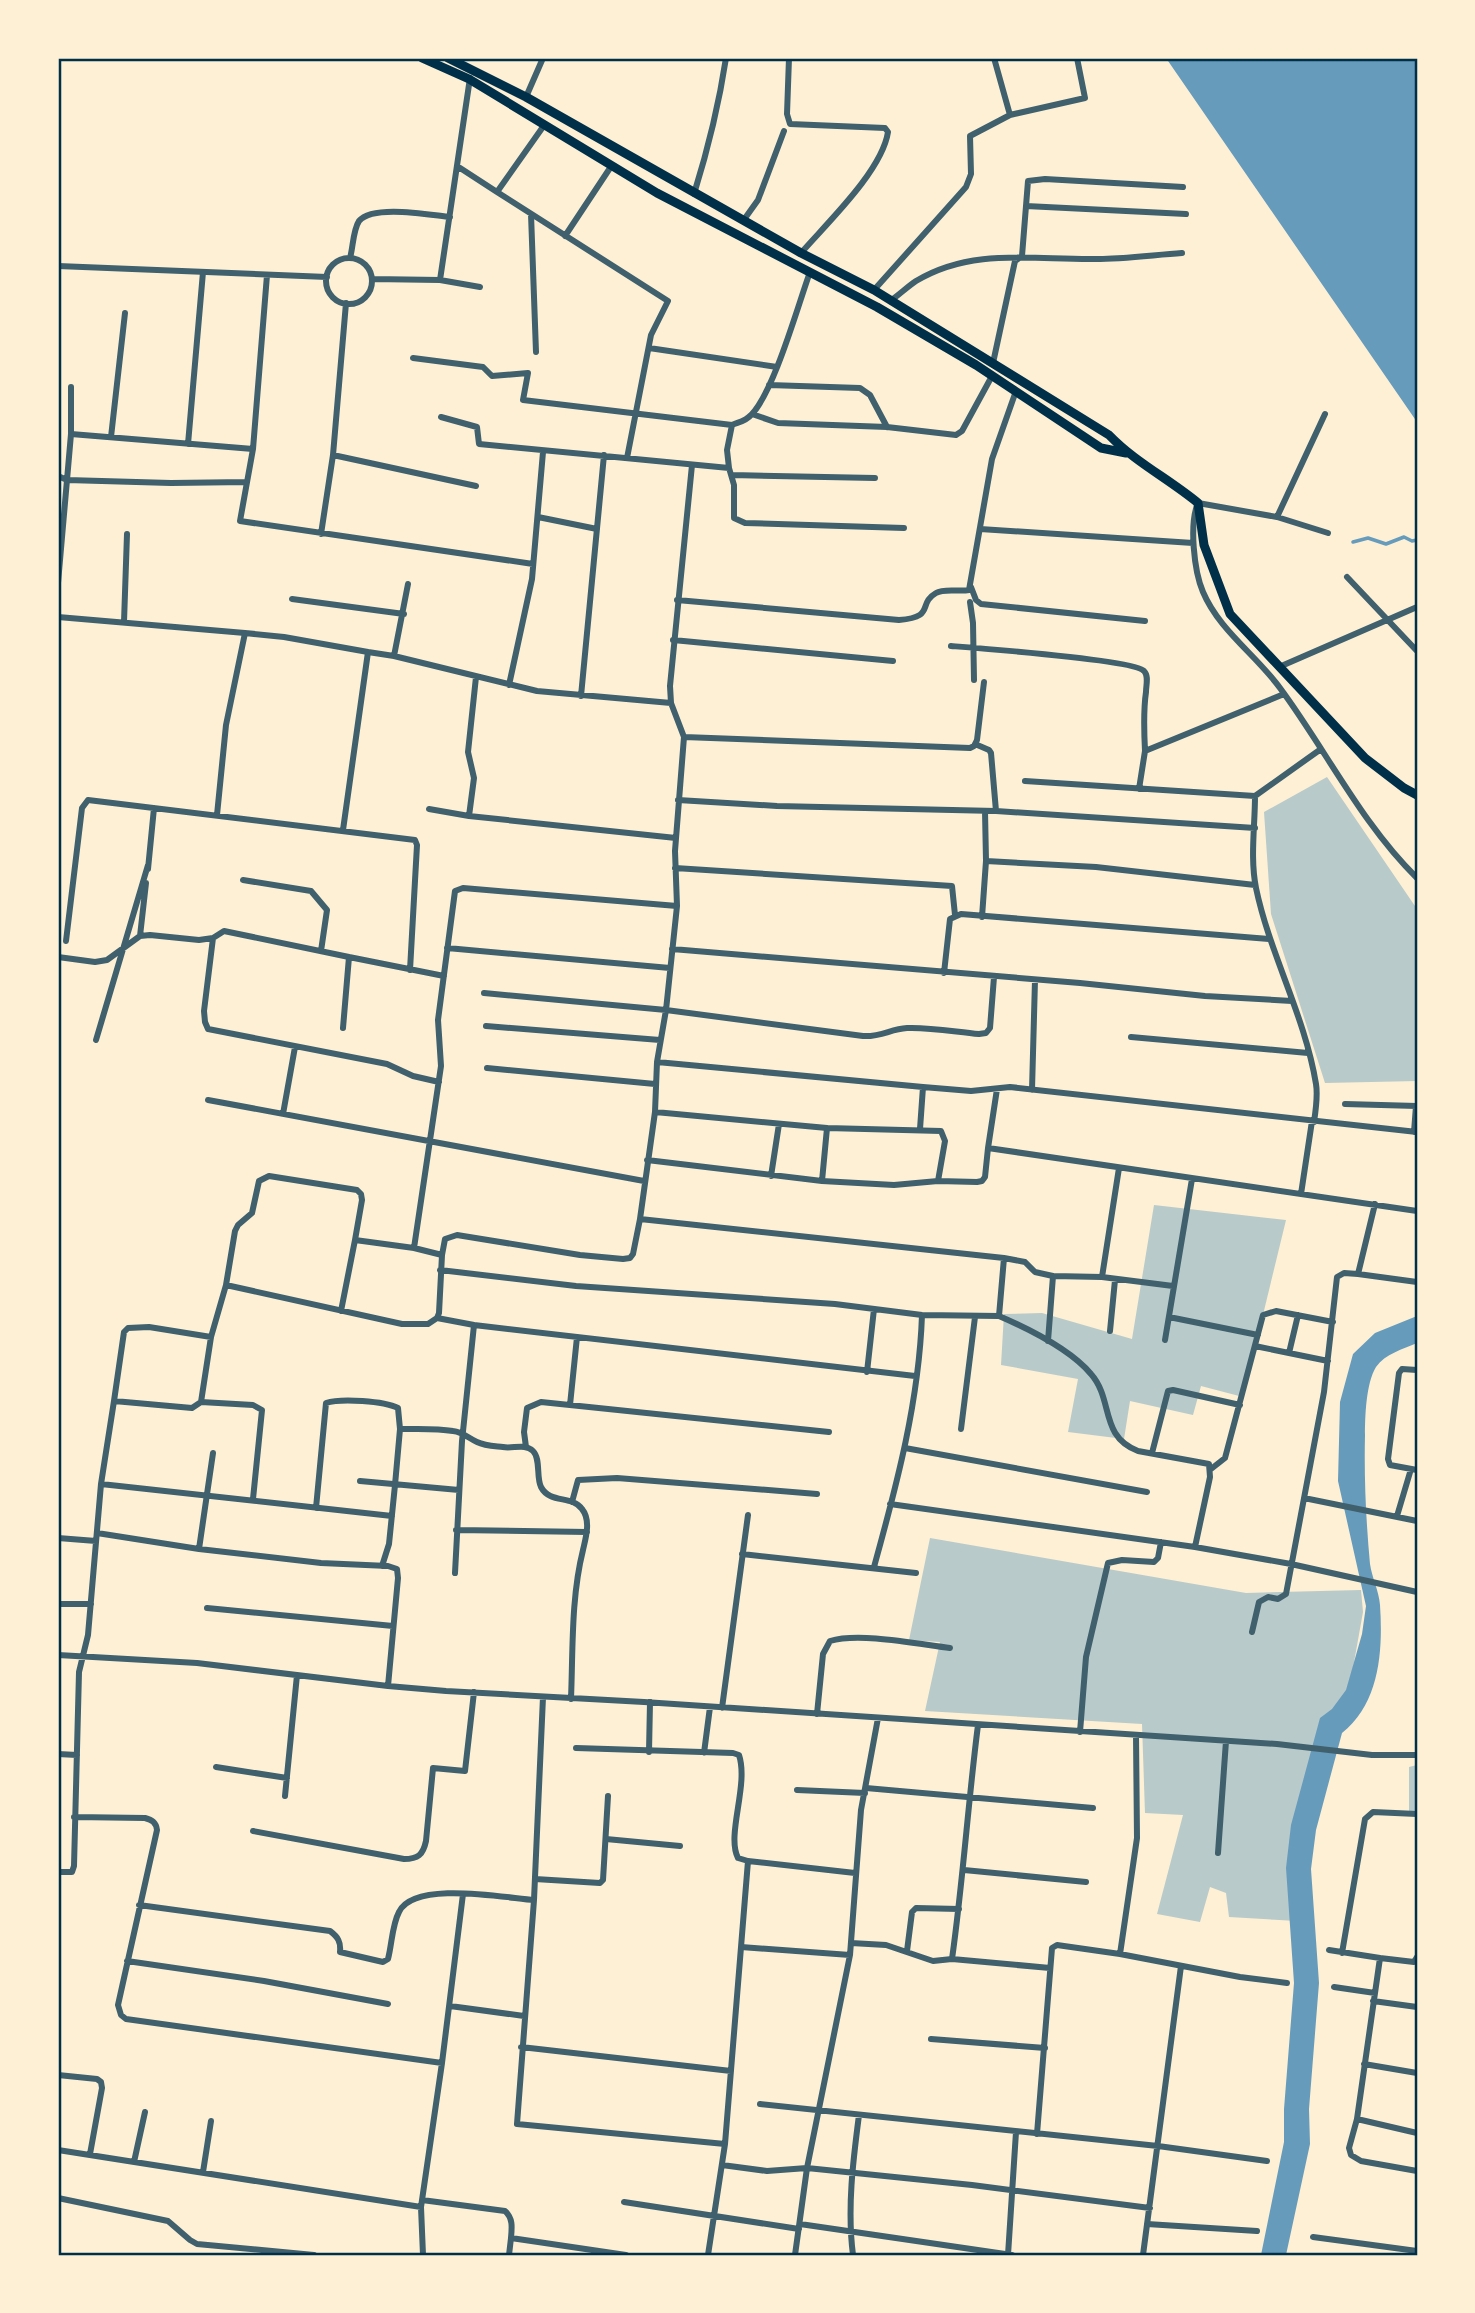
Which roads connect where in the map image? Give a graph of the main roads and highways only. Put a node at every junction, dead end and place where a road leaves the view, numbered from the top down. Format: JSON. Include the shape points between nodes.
{"nodes":[{"id":1,"x":422,"y":58,"type":"edge"},
{"id":2,"x":447,"y":58,"type":"edge"},
{"id":3,"x":471,"y":74,"type":"junction"},
{"id":4,"x":1126,"y":453,"type":"junction"},
{"id":5,"x":1417,"y":795,"type":"edge"}],
"edges":[{"from":1,"to":3,"type":"main road"},
{"from":2,"to":3,"type":"main road"},
{"from":3,"to":4,"type":"main road","via":[[526,97],[874,290],[1109,435]]},
{"from":3,"to":4,"type":"main road","via":[[657,193],[877,307],[1101,448]]},
{"from":4,"to":5,"type":"main road","via":[[1198,503],[1204,545],[1230,614],[1339,731]]}]}
